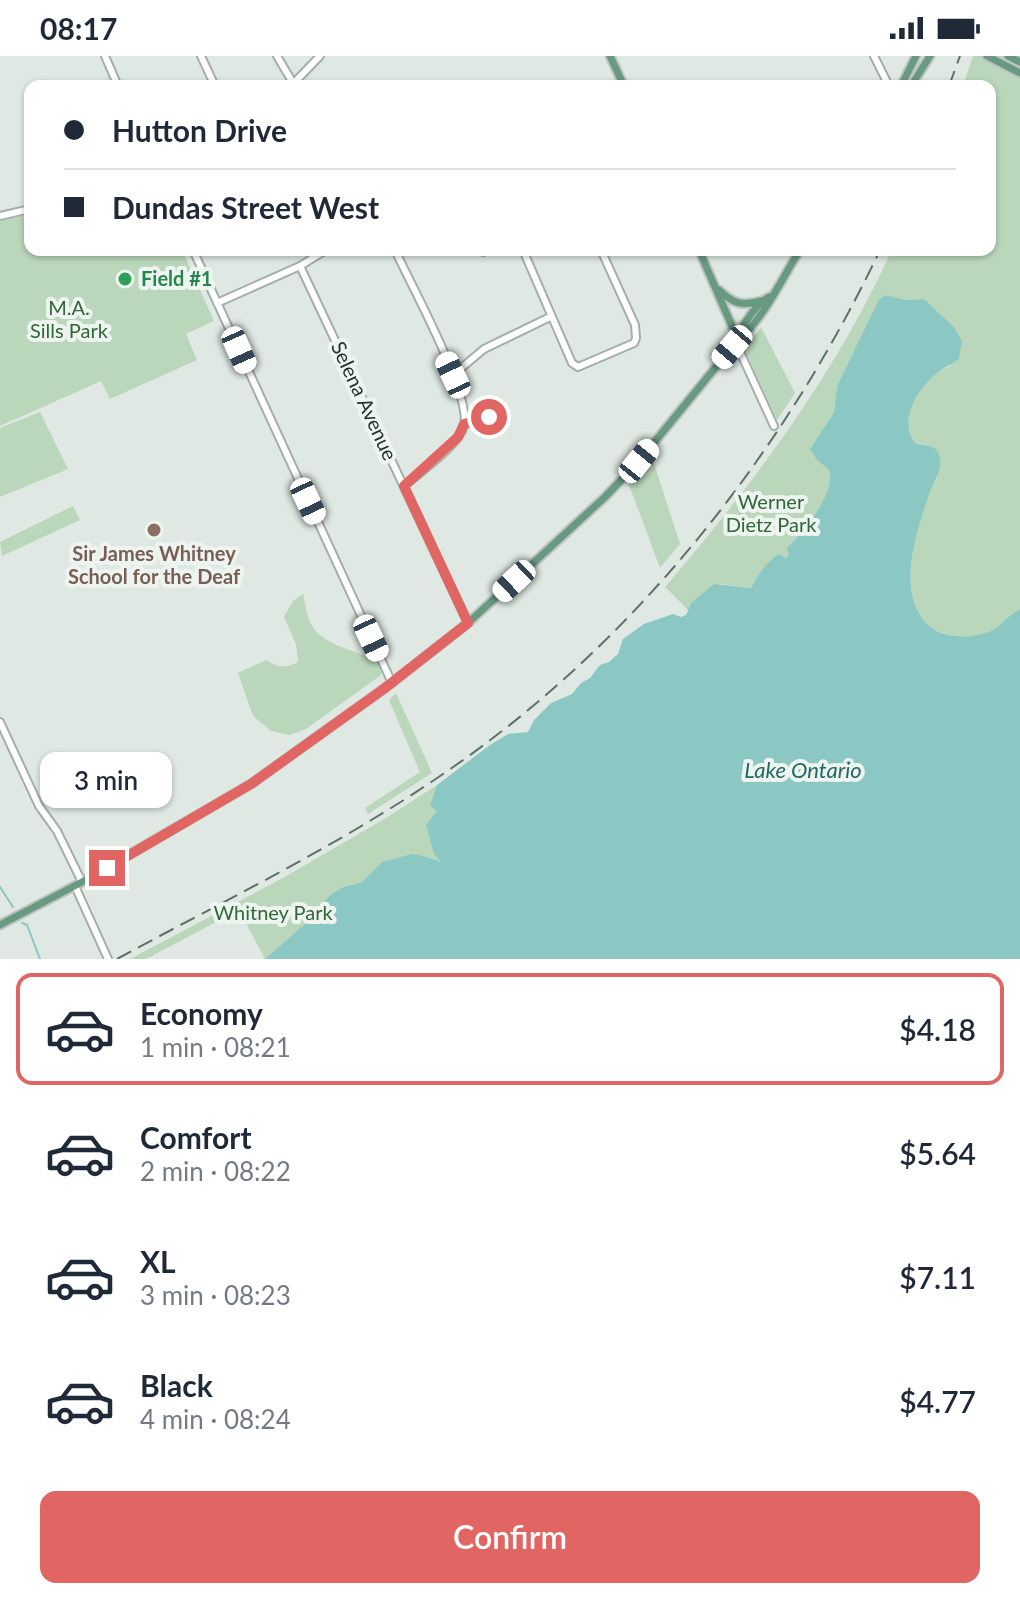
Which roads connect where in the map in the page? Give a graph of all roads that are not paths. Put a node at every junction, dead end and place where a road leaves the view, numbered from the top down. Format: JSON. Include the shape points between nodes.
{"nodes":[{"id":1,"x":105,"y":56,"type":"edge"},
{"id":2,"x":201,"y":56,"type":"edge"},
{"id":3,"x":277,"y":56,"type":"edge"},
{"id":4,"x":320,"y":56,"type":"edge"},
{"id":5,"x":610,"y":56,"type":"edge"},
{"id":6,"x":874,"y":56,"type":"edge"},
{"id":7,"x":916,"y":56,"type":"edge"},
{"id":8,"x":930,"y":56,"type":"edge"},
{"id":9,"x":987,"y":56,"type":"edge"},
{"id":10,"x":1008,"y":56,"type":"edge"},
{"id":11,"x":1020,"y":62,"type":"edge"},
{"id":12,"x":1020,"y":73,"type":"edge"},
{"id":13,"x":115,"y":80,"type":"edge"},
{"id":14,"x":212,"y":80,"type":"edge"},
{"id":15,"x":289,"y":80,"type":"edge"},
{"id":16,"x":297,"y":80,"type":"edge"},
{"id":17,"x":621,"y":80,"type":"edge"},
{"id":18,"x":886,"y":80,"type":"edge"},
{"id":19,"x":904,"y":80,"type":"edge"},
{"id":20,"x":915,"y":80,"type":"edge"},
{"id":21,"x":24,"y":210,"type":"edge"},
{"id":22,"x":0,"y":216,"type":"edge"},
{"id":23,"x":196,"y":256,"type":"edge"},
{"id":24,"x":316,"y":256,"type":"edge"},
{"id":25,"x":398,"y":256,"type":"edge"},
{"id":26,"x":525,"y":256,"type":"edge"},
{"id":27,"x":604,"y":256,"type":"edge"},
{"id":28,"x":702,"y":256,"type":"edge"},
{"id":29,"x":796,"y":256,"type":"edge"},
{"id":30,"x":300,"y":266,"type":"junction"},
{"id":31,"x":717,"y":289,"type":"junction"},
{"id":32,"x":766,"y":298,"type":"junction"},
{"id":33,"x":217,"y":303,"type":"junction"},
{"id":34,"x":550,"y":317,"type":"junction"},
{"id":35,"x":738,"y":340,"type":"junction"},
{"id":36,"x":453,"y":375,"type":"junction"},
{"id":37,"x":489,"y":417,"type":"dead end"},
{"id":38,"x":464,"y":424,"type":"junction"},
{"id":39,"x":774,"y":426,"type":"dead end"},
{"id":40,"x":404,"y":486,"type":"junction"},
{"id":41,"x":468,"y":623,"type":"junction"},
{"id":42,"x":392,"y":683,"type":"junction"},
{"id":43,"x":0,"y":722,"type":"edge"},
{"id":44,"x":78,"y":884,"type":"junction"},
{"id":45,"x":0,"y":925,"type":"edge"},
{"id":46,"x":108,"y":959,"type":"edge"}],
"edges":[{"from":1,"to":13,"type":"street"},
{"from":2,"to":14,"type":"street"},
{"from":3,"to":15,"type":"street"},
{"from":4,"to":16,"type":"street"},
{"from":5,"to":17,"type":"main road"},
{"from":6,"to":18,"type":"street"},
{"from":7,"to":19,"type":"main road"},
{"from":8,"to":20,"type":"main road"},
{"from":9,"to":12,"type":"main road"},
{"from":10,"to":11,"type":"main road"},
{"from":21,"to":22,"type":"street"},
{"from":23,"to":33,"type":"street"},
{"from":24,"to":30,"type":"street"},
{"from":25,"to":36,"type":"street"},
{"from":26,"to":34,"type":"street"},
{"from":27,"to":34,"type":"street","via":[[635,325],[634,343],[578,367]]},
{"from":28,"to":31,"type":"main road"},
{"from":29,"to":32,"type":"main road"},
{"from":30,"to":33,"type":"street"},
{"from":30,"to":40,"type":"street","name":"Selena Avenue"},
{"from":31,"to":32,"type":"main road","via":[[744,305]]},
{"from":31,"to":35,"type":"main road"},
{"from":32,"to":35,"type":"main road"},
{"from":33,"to":42,"type":"street"},
{"from":34,"to":36,"type":"street","via":[[484,349]]},
{"from":35,"to":39,"type":"street"},
{"from":35,"to":41,"type":"main road","via":[[605,497]]},
{"from":36,"to":38,"type":"street"},
{"from":37,"to":38,"type":"street"},
{"from":38,"to":40,"type":"street","via":[[458,437]]},
{"from":40,"to":41,"type":"street","name":"Selena Avenue"},
{"from":41,"to":42,"type":"main road"},
{"from":42,"to":44,"type":"main road","via":[[251,784]]},
{"from":43,"to":44,"type":"street","via":[[39,806],[57,831]]},
{"from":44,"to":45,"type":"main road"},
{"from":44,"to":46,"type":"street"}]}
